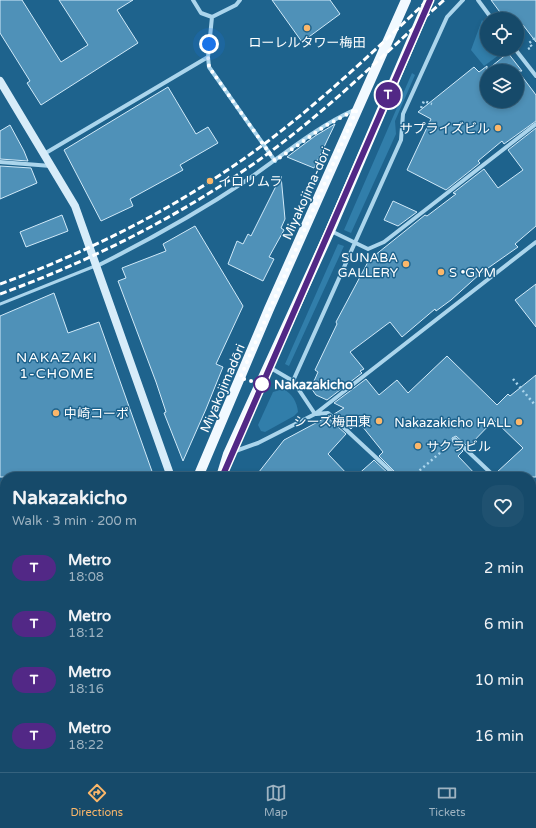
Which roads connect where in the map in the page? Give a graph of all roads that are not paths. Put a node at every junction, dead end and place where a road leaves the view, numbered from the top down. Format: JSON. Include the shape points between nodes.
{"nodes":[{"id":1,"x":193,"y":0,"type":"edge"},
{"id":2,"x":240,"y":0,"type":"edge"},
{"id":3,"x":406,"y":0,"type":"edge"},
{"id":4,"x":429,"y":0,"type":"edge"},
{"id":5,"x":463,"y":0,"type":"edge"},
{"id":6,"x":478,"y":0,"type":"edge"},
{"id":7,"x":487,"y":12,"type":"edge"},
{"id":8,"x":212,"y":17,"type":"junction"},
{"id":9,"x":520,"y":56,"type":"edge"},
{"id":10,"x":208,"y":57,"type":"junction"},
{"id":11,"x":536,"y":76,"type":"edge"},
{"id":12,"x":0,"y":81,"type":"edge"},
{"id":13,"x":357,"y":109,"type":"junction"},
{"id":14,"x":536,"y":124,"type":"edge"},
{"id":15,"x":44,"y":154,"type":"junction"},
{"id":16,"x":275,"y":161,"type":"junction"},
{"id":17,"x":0,"y":162,"type":"edge"},
{"id":18,"x":51,"y":166,"type":"junction"},
{"id":19,"x":330,"y":231,"type":"junction"},
{"id":20,"x":536,"y":242,"type":"edge"},
{"id":21,"x":356,"y":243,"type":"junction"},
{"id":22,"x":97,"y":266,"type":"junction"},
{"id":23,"x":0,"y":304,"type":"edge"},
{"id":24,"x":267,"y":366,"type":"junction"},
{"id":25,"x":293,"y":381,"type":"junction"},
{"id":26,"x":315,"y":414,"type":"junction"},
{"id":27,"x":455,"y":439,"type":"road end"},
{"id":28,"x":228,"y":454,"type":"junction"},
{"id":29,"x":169,"y":472,"type":"edge"},
{"id":30,"x":200,"y":472,"type":"edge"},
{"id":31,"x":223,"y":472,"type":"edge"},
{"id":32,"x":392,"y":472,"type":"edge"},
{"id":33,"x":490,"y":472,"type":"edge"}],
"edges":[{"from":1,"to":8,"type":"street","via":[[201,13]]},
{"from":2,"to":8,"type":"street","via":[[236,5]]},
{"from":3,"to":13,"type":"main road","name":"Miyakojima-dori"},
{"from":4,"to":19,"type":"main road"},
{"from":5,"to":21,"type":"street","via":[[447,17],[404,114],[401,140]]},
{"from":6,"to":7,"type":"street"},
{"from":8,"to":10,"type":"street"},
{"from":9,"to":11,"type":"street"},
{"from":10,"to":15,"type":"street"},
{"from":10,"to":16,"type":"street","via":[[209,67]]},
{"from":12,"to":15,"type":"street"},
{"from":13,"to":16,"type":"street","via":[[325,126]]},
{"from":13,"to":30,"type":"main road","name":"Miyakojima-dori"},
{"from":14,"to":21,"type":"street","via":[[384,242],[368,249]]},
{"from":15,"to":18,"type":"street"},
{"from":16,"to":22,"type":"street","via":[[205,208]]},
{"from":17,"to":18,"type":"street"},
{"from":18,"to":22,"type":"street","via":[[75,206]]},
{"from":19,"to":21,"type":"street"},
{"from":19,"to":24,"type":"main road"},
{"from":20,"to":26,"type":"street"},
{"from":21,"to":25,"type":"street"},
{"from":22,"to":23,"type":"lane"},
{"from":22,"to":29,"type":"street"},
{"from":24,"to":25,"type":"street"},
{"from":24,"to":28,"type":"main road"},
{"from":25,"to":26,"type":"street"},
{"from":26,"to":28,"type":"street","via":[[258,443]]},
{"from":26,"to":32,"type":"street","via":[[328,414]]},
{"from":27,"to":33,"type":"street"},
{"from":28,"to":31,"type":"main road"}]}
